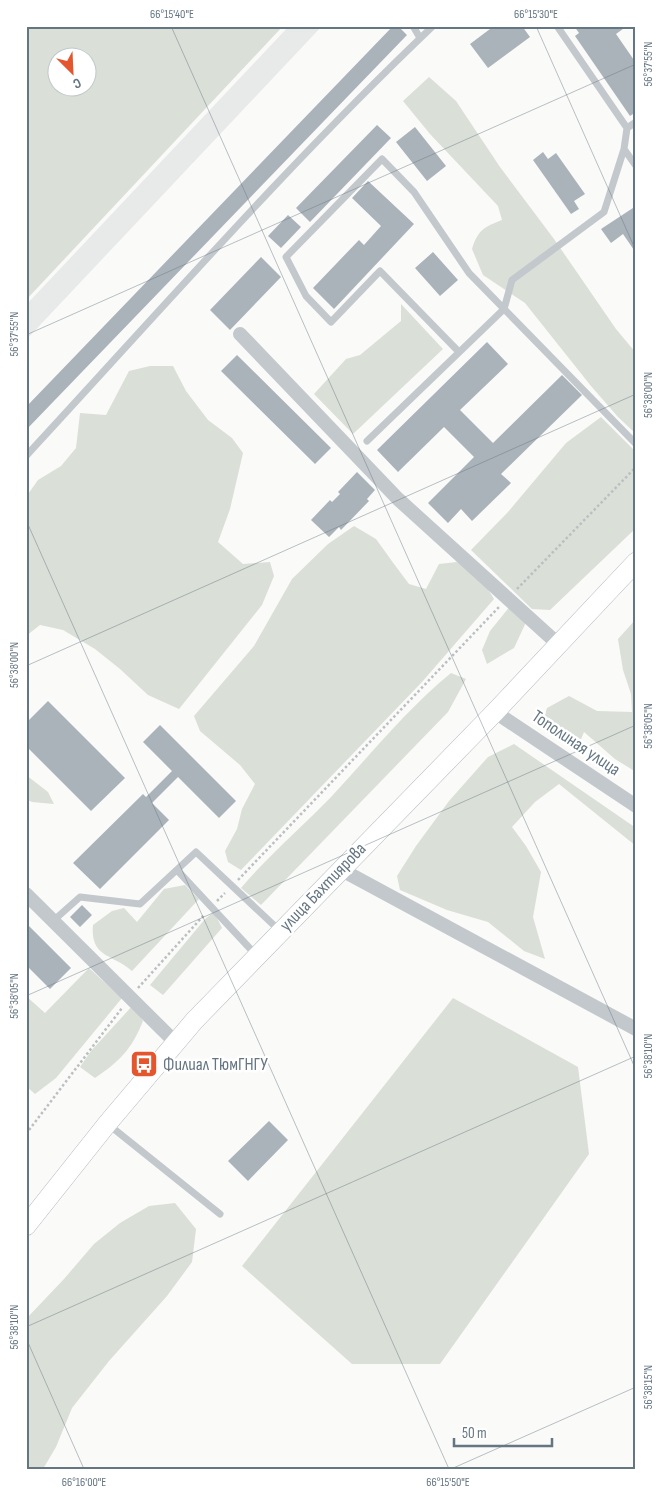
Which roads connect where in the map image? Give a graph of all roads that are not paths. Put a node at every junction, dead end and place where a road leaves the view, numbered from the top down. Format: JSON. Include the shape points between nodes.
{"nodes":[{"id":1,"x":413,"y":26,"type":"edge"},
{"id":2,"x":433,"y":26,"type":"edge"},
{"id":3,"x":557,"y":26,"type":"edge"},
{"id":4,"x":420,"y":38,"type":"junction"},
{"id":5,"x":636,"y":122,"type":"edge"},
{"id":6,"x":627,"y":128,"type":"junction"},
{"id":7,"x":624,"y":149,"type":"junction"},
{"id":8,"x":636,"y":166,"type":"edge"},
{"id":9,"x":504,"y":309,"type":"junction"},
{"id":10,"x":240,"y":334,"type":"dead end"},
{"id":11,"x":459,"y":352,"type":"junction"},
{"id":12,"x":367,"y":441,"type":"dead end"},
{"id":13,"x":636,"y":444,"type":"edge"},
{"id":14,"x":26,"y":456,"type":"edge"},
{"id":15,"x":636,"y":562,"type":"edge"},
{"id":16,"x":558,"y":644,"type":"junction"},
{"id":17,"x":495,"y":712,"type":"junction"},
{"id":18,"x":636,"y":806,"type":"edge"},
{"id":19,"x":340,"y":869,"type":"junction"},
{"id":20,"x":177,"y":870,"type":"junction"},
{"id":21,"x":26,"y":894,"type":"edge"},
{"id":22,"x":53,"y":921,"type":"junction"},
{"id":23,"x":280,"y":931,"type":"junction"},
{"id":24,"x":256,"y":956,"type":"junction"},
{"id":25,"x":636,"y":1029,"type":"edge"},
{"id":26,"x":175,"y":1042,"type":"junction"},
{"id":27,"x":108,"y":1124,"type":"junction"},
{"id":28,"x":220,"y":1214,"type":"dead end"},
{"id":29,"x":26,"y":1226,"type":"edge"}],
"edges":[{"from":1,"to":4,"type":"lane"},
{"from":2,"to":4,"type":"lane"},
{"from":3,"to":6,"type":"lane"},
{"from":4,"to":14,"type":"lane","via":[[275,186]]},
{"from":5,"to":6,"type":"lane"},
{"from":6,"to":7,"type":"lane"},
{"from":7,"to":8,"type":"lane"},
{"from":7,"to":9,"type":"lane","via":[[604,212],[512,280]]},
{"from":9,"to":11,"type":"lane"},
{"from":9,"to":11,"type":"lane","via":[[469,273],[414,192],[382,159],[286,257],[306,296],[331,322],[380,271]]},
{"from":9,"to":13,"type":"lane"},
{"from":10,"to":16,"type":"street","via":[[398,499]]},
{"from":11,"to":12,"type":"lane"},
{"from":15,"to":16,"type":"main road","name":"улица Бахтиярова"},
{"from":16,"to":17,"type":"main road","name":"улица Бахтиярова"},
{"from":17,"to":18,"type":"street","name":"Тополиная улица"},
{"from":17,"to":19,"type":"main road","name":"улица Бахтиярова"},
{"from":19,"to":23,"type":"main road","name":"улица Бахтиярова"},
{"from":19,"to":25,"type":"street"},
{"from":20,"to":22,"type":"lane","via":[[140,904],[80,897]]},
{"from":20,"to":23,"type":"lane","via":[[196,852]]},
{"from":20,"to":24,"type":"lane"},
{"from":21,"to":22,"type":"street"},
{"from":22,"to":26,"type":"street"},
{"from":23,"to":24,"type":"main road","name":"улица Бахтиярова"},
{"from":24,"to":26,"type":"main road","name":"улица Бахтиярова"},
{"from":26,"to":27,"type":"main road","name":"улица Бахтиярова"},
{"from":27,"to":28,"type":"lane"},
{"from":27,"to":29,"type":"main road","name":"улица Бахтиярова"}]}
